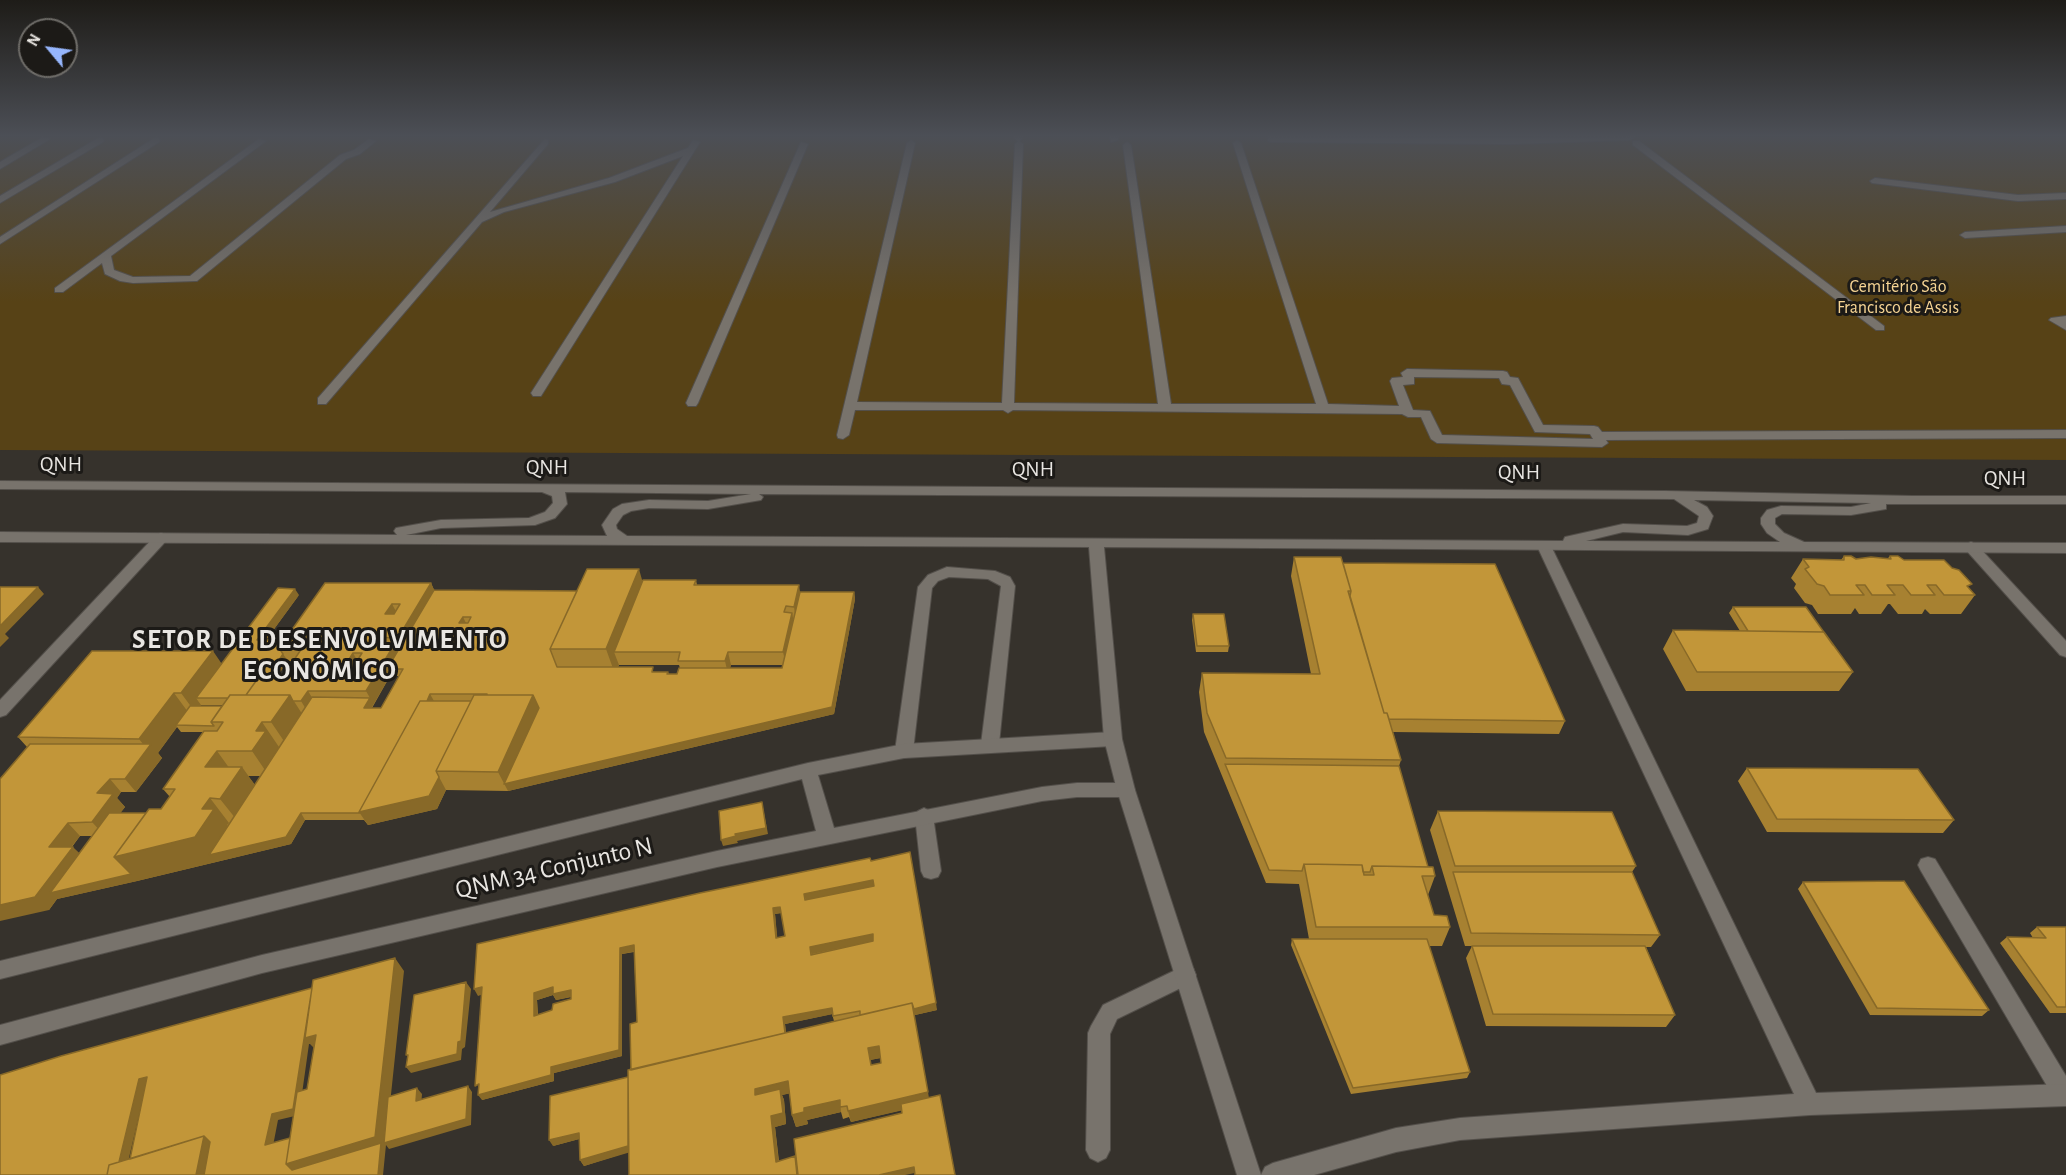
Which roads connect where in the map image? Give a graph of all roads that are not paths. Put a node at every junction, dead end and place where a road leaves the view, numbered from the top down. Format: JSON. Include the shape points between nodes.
{"nodes":[{"id":1,"x":14,"y":192,"type":"edge"},
{"id":2,"x":76,"y":192,"type":"edge"},
{"id":3,"x":193,"y":192,"type":"edge"},
{"id":4,"x":302,"y":192,"type":"edge"},
{"id":5,"x":502,"y":192,"type":"edge"},
{"id":6,"x":568,"y":192,"type":"edge"},
{"id":7,"x":664,"y":192,"type":"edge"},
{"id":8,"x":783,"y":192,"type":"edge"},
{"id":9,"x":900,"y":192,"type":"edge"},
{"id":10,"x":1016,"y":192,"type":"edge"},
{"id":11,"x":1134,"y":192,"type":"edge"},
{"id":12,"x":1253,"y":192,"type":"edge"},
{"id":13,"x":1701,"y":192,"type":"edge"},
{"id":14,"x":1966,"y":192,"type":"edge"},
{"id":15,"x":2066,"y":196,"type":"edge"},
{"id":16,"x":0,"y":200,"type":"edge"},
{"id":17,"x":474,"y":224,"type":"junction"},
{"id":18,"x":2066,"y":230,"type":"edge"},
{"id":19,"x":1965,"y":235,"type":"dead end"},
{"id":20,"x":0,"y":241,"type":"edge"},
{"id":21,"x":106,"y":256,"type":"junction"},
{"id":22,"x":59,"y":290,"type":"dead end"},
{"id":23,"x":2066,"y":319,"type":"edge"},
{"id":24,"x":2066,"y":327,"type":"edge"},
{"id":25,"x":1880,"y":328,"type":"dead end"},
{"id":26,"x":537,"y":393,"type":"dead end"},
{"id":27,"x":322,"y":401,"type":"dead end"},
{"id":28,"x":692,"y":403,"type":"dead end"},
{"id":29,"x":850,"y":406,"type":"junction"},
{"id":30,"x":1165,"y":408,"type":"junction"},
{"id":31,"x":1323,"y":408,"type":"junction"},
{"id":32,"x":1008,"y":409,"type":"junction"},
{"id":33,"x":1407,"y":410,"type":"junction"},
{"id":34,"x":2066,"y":434,"type":"edge"},
{"id":35,"x":843,"y":435,"type":"dead end"},
{"id":36,"x":1598,"y":436,"type":"junction"},
{"id":37,"x":0,"y":485,"type":"edge"},
{"id":38,"x":546,"y":489,"type":"junction"},
{"id":39,"x":798,"y":490,"type":"junction"},
{"id":40,"x":1665,"y":495,"type":"junction"},
{"id":41,"x":1913,"y":500,"type":"junction"},
{"id":42,"x":2066,"y":500,"type":"edge"},
{"id":43,"x":0,"y":537,"type":"edge"},
{"id":44,"x":161,"y":538,"type":"junction"},
{"id":45,"x":365,"y":538,"type":"junction"},
{"id":46,"x":623,"y":540,"type":"junction"},
{"id":47,"x":1096,"y":544,"type":"junction"},
{"id":48,"x":1544,"y":546,"type":"junction"},
{"id":49,"x":1812,"y":547,"type":"junction"},
{"id":50,"x":1971,"y":547,"type":"junction"},
{"id":51,"x":2066,"y":548,"type":"edge"},
{"id":52,"x":2066,"y":651,"type":"edge"},
{"id":53,"x":0,"y":711,"type":"edge"},
{"id":54,"x":1113,"y":739,"type":"junction"},
{"id":55,"x":990,"y":744,"type":"junction"},
{"id":56,"x":904,"y":750,"type":"junction"},
{"id":57,"x":808,"y":770,"type":"junction"},
{"id":58,"x":1126,"y":790,"type":"junction"},
{"id":59,"x":924,"y":816,"type":"junction"},
{"id":60,"x":827,"y":836,"type":"junction"},
{"id":61,"x":1928,"y":865,"type":"dead end"},
{"id":62,"x":931,"y":871,"type":"dead end"},
{"id":63,"x":0,"y":970,"type":"edge"},
{"id":64,"x":1186,"y":975,"type":"junction"},
{"id":65,"x":0,"y":1035,"type":"edge"},
{"id":66,"x":2066,"y":1095,"type":"edge"},
{"id":67,"x":1810,"y":1104,"type":"junction"},
{"id":68,"x":1098,"y":1150,"type":"dead end"},
{"id":69,"x":1250,"y":1175,"type":"edge"},
{"id":70,"x":1273,"y":1175,"type":"edge"}],
"edges":[{"from":1,"to":16,"type":"street"},
{"from":2,"to":20,"type":"street"},
{"from":3,"to":21,"type":"street"},
{"from":4,"to":21,"type":"street","via":[[193,279],[120,278],[109,272]]},
{"from":5,"to":17,"type":"street"},
{"from":6,"to":17,"type":"street","via":[[501,210]]},
{"from":7,"to":26,"type":"street"},
{"from":8,"to":28,"type":"street"},
{"from":9,"to":29,"type":"street"},
{"from":10,"to":32,"type":"street"},
{"from":11,"to":30,"type":"street"},
{"from":12,"to":31,"type":"street"},
{"from":13,"to":25,"type":"street"},
{"from":14,"to":15,"type":"street","via":[[2018,198]]},
{"from":17,"to":27,"type":"street"},
{"from":18,"to":19,"type":"street"},
{"from":21,"to":22,"type":"street"},
{"from":23,"to":24,"type":"street","via":[[2055,320]]},
{"from":29,"to":32,"type":"street"},
{"from":29,"to":35,"type":"street"},
{"from":30,"to":31,"type":"street"},
{"from":30,"to":32,"type":"street"},
{"from":31,"to":33,"type":"street"},
{"from":33,"to":36,"type":"street","via":[[1426,414],[1437,439],[1602,443]]},
{"from":33,"to":36,"type":"street","via":[[1396,381],[1410,381],[1407,373],[1503,375],[1506,381],[1515,381],[1539,429],[1594,430]]},
{"from":34,"to":36,"type":"street"},
{"from":37,"to":38,"type":"street","name":"QNH"},
{"from":38,"to":39,"type":"street","name":"QNH"},
{"from":38,"to":45,"type":"street","via":[[559,494],[560,504],[540,519],[441,524]]},
{"from":39,"to":40,"type":"street","name":"QNH"},
{"from":39,"to":46,"type":"street","via":[[708,505],[627,507],[609,525],[610,531]]},
{"from":40,"to":41,"type":"street","name":"QNH"},
{"from":40,"to":48,"type":"street","via":[[1695,504],[1706,516],[1703,526],[1688,531],[1623,528]]},
{"from":41,"to":42,"type":"street","name":"QNH"},
{"from":41,"to":49,"type":"street","via":[[1851,511],[1781,510],[1768,518],[1768,524],[1779,536]]},
{"from":43,"to":44,"type":"street"},
{"from":44,"to":45,"type":"street"},
{"from":44,"to":53,"type":"street"},
{"from":45,"to":46,"type":"street"},
{"from":46,"to":47,"type":"street"},
{"from":47,"to":48,"type":"street"},
{"from":47,"to":54,"type":"street"},
{"from":48,"to":49,"type":"street"},
{"from":48,"to":67,"type":"street"},
{"from":49,"to":50,"type":"street"},
{"from":50,"to":51,"type":"street"},
{"from":50,"to":52,"type":"street"},
{"from":54,"to":55,"type":"street"},
{"from":54,"to":58,"type":"street"},
{"from":55,"to":56,"type":"street"},
{"from":55,"to":56,"type":"street","via":[[1008,586],[990,574],[947,572],[925,587]]},
{"from":56,"to":57,"type":"street"},
{"from":57,"to":60,"type":"street"},
{"from":57,"to":63,"type":"street"},
{"from":58,"to":59,"type":"street","name":"QNM 34 Conjunto N","via":[[1042,794]]},
{"from":58,"to":64,"type":"street"},
{"from":59,"to":60,"type":"street","name":"QNM 34 Conjunto N"},
{"from":59,"to":62,"type":"street"},
{"from":60,"to":65,"type":"street","name":"QNM 34 Conjunto N","via":[[262,964]]},
{"from":61,"to":66,"type":"street"},
{"from":64,"to":68,"type":"street","via":[[1110,1012],[1099,1034]]},
{"from":64,"to":69,"type":"street"},
{"from":66,"to":67,"type":"street"},
{"from":67,"to":70,"type":"street","via":[[1460,1128],[1396,1140]]}]}
